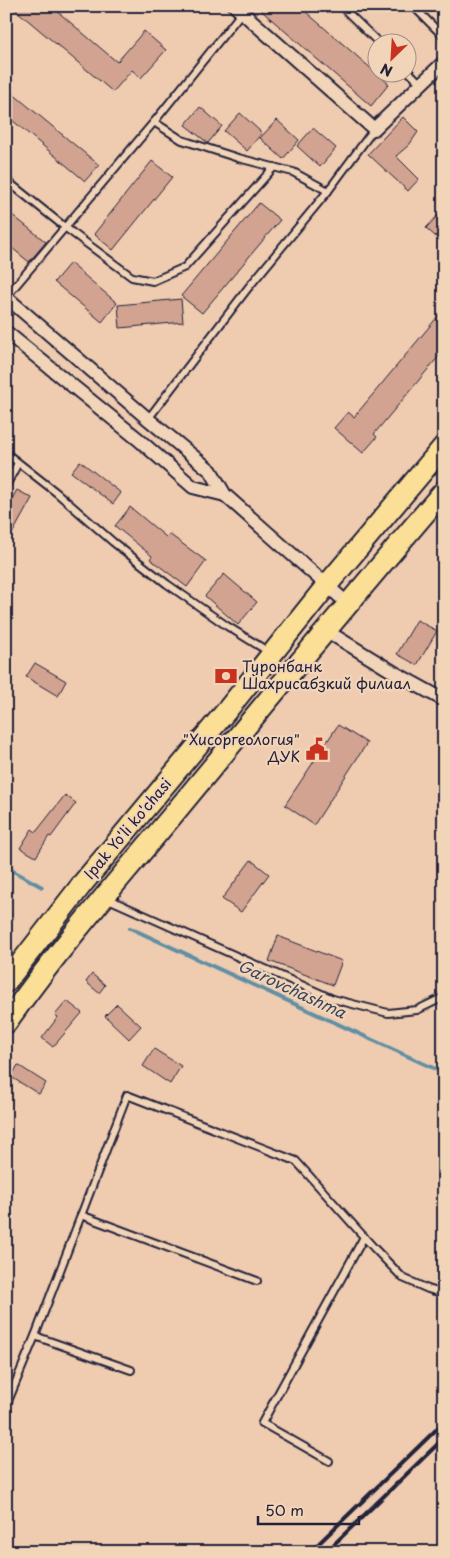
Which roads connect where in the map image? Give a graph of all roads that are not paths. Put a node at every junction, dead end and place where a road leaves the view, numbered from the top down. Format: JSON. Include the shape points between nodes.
{"nodes":[{"id":1,"x":341,"y":6,"type":"edge"},
{"id":2,"x":413,"y":6,"type":"edge"},
{"id":3,"x":238,"y":9,"type":"edge"},
{"id":4,"x":368,"y":32,"type":"edge"},
{"id":5,"x":444,"y":37,"type":"edge"},
{"id":6,"x":444,"y":62,"type":"edge"},
{"id":7,"x":418,"y":81,"type":"edge"},
{"id":8,"x":421,"y":84,"type":"junction"},
{"id":9,"x":154,"y":122,"type":"junction"},
{"id":10,"x":374,"y":129,"type":"junction"},
{"id":11,"x":274,"y":167,"type":"junction"},
{"id":12,"x":6,"y":180,"type":"edge"},
{"id":13,"x":328,"y":191,"type":"junction"},
{"id":14,"x":66,"y":228,"type":"junction"},
{"id":15,"x":6,"y":297,"type":"edge"},
{"id":16,"x":6,"y":332,"type":"edge"},
{"id":17,"x":148,"y":419,"type":"junction"},
{"id":18,"x":444,"y":446,"type":"edge"},
{"id":19,"x":6,"y":453,"type":"edge"},
{"id":20,"x":18,"y":463,"type":"junction"},
{"id":21,"x":6,"y":486,"type":"edge"},
{"id":22,"x":444,"y":491,"type":"edge"},
{"id":23,"x":224,"y":495,"type":"junction"},
{"id":24,"x":327,"y":585,"type":"junction"},
{"id":25,"x":348,"y":604,"type":"junction"},
{"id":26,"x":325,"y":630,"type":"junction"},
{"id":27,"x":272,"y":654,"type":"junction"},
{"id":28,"x":444,"y":700,"type":"edge"},
{"id":29,"x":105,"y":897,"type":"junction"},
{"id":30,"x":6,"y":982,"type":"edge"},
{"id":31,"x":444,"y":997,"type":"edge"},
{"id":32,"x":6,"y":1023,"type":"edge"},
{"id":33,"x":81,"y":1215,"type":"junction"},
{"id":34,"x":364,"y":1237,"type":"junction"},
{"id":35,"x":257,"y":1280,"type":"dead end"},
{"id":36,"x":444,"y":1294,"type":"edge"},
{"id":37,"x":35,"y":1336,"type":"junction"},
{"id":38,"x":131,"y":1370,"type":"dead end"},
{"id":39,"x":6,"y":1406,"type":"edge"},
{"id":40,"x":329,"y":1461,"type":"dead end"}],
"edges":[{"from":1,"to":4,"type":"lane"},
{"from":2,"to":5,"type":"lane"},
{"from":3,"to":9,"type":"lane"},
{"from":3,"to":10,"type":"street"},
{"from":6,"to":8,"type":"street"},
{"from":7,"to":8,"type":"lane"},
{"from":8,"to":10,"type":"street"},
{"from":9,"to":11,"type":"lane","via":[[182,140]]},
{"from":9,"to":14,"type":"lane"},
{"from":10,"to":13,"type":"lane"},
{"from":11,"to":13,"type":"lane","via":[[293,172]]},
{"from":11,"to":14,"type":"lane","via":[[185,267],[153,281],[132,277]]},
{"from":12,"to":14,"type":"lane"},
{"from":13,"to":17,"type":"lane","via":[[248,288]]},
{"from":14,"to":15,"type":"lane"},
{"from":15,"to":17,"type":"street"},
{"from":16,"to":23,"type":"street","via":[[193,487]]},
{"from":17,"to":23,"type":"street","via":[[211,471]]},
{"from":18,"to":24,"type":"main road","name":"Ipak Yo'li ko'chasi"},
{"from":19,"to":20,"type":"lane"},
{"from":20,"to":21,"type":"lane"},
{"from":20,"to":27,"type":"lane","via":[[167,584]]},
{"from":22,"to":25,"type":"main road","name":"Ipak Yo'li ko'chasi"},
{"from":23,"to":24,"type":"street"},
{"from":24,"to":25,"type":"street"},
{"from":24,"to":27,"type":"main road","name":"Ipak Yo'li ko'chasi"},
{"from":25,"to":26,"type":"main road","name":"Ipak Yo'li ko'chasi"},
{"from":26,"to":28,"type":"street"},
{"from":26,"to":29,"type":"main road","name":"Ipak Yo'li ko'chasi"},
{"from":27,"to":30,"type":"main road","name":"Ipak Yo'li ko'chasi","via":[[83,883]]},
{"from":29,"to":31,"type":"lane","via":[[333,999],[388,1013],[417,1010]]},
{"from":29,"to":32,"type":"main road","name":"Ipak Yo'li ko'chasi"},
{"from":33,"to":34,"type":"lane","via":[[127,1095],[296,1161]]},
{"from":33,"to":35,"type":"lane"},
{"from":33,"to":37,"type":"lane"},
{"from":34,"to":36,"type":"lane","via":[[403,1278]]},
{"from":34,"to":40,"type":"lane","via":[[262,1423]]},
{"from":37,"to":38,"type":"lane"},
{"from":37,"to":39,"type":"lane"}]}
